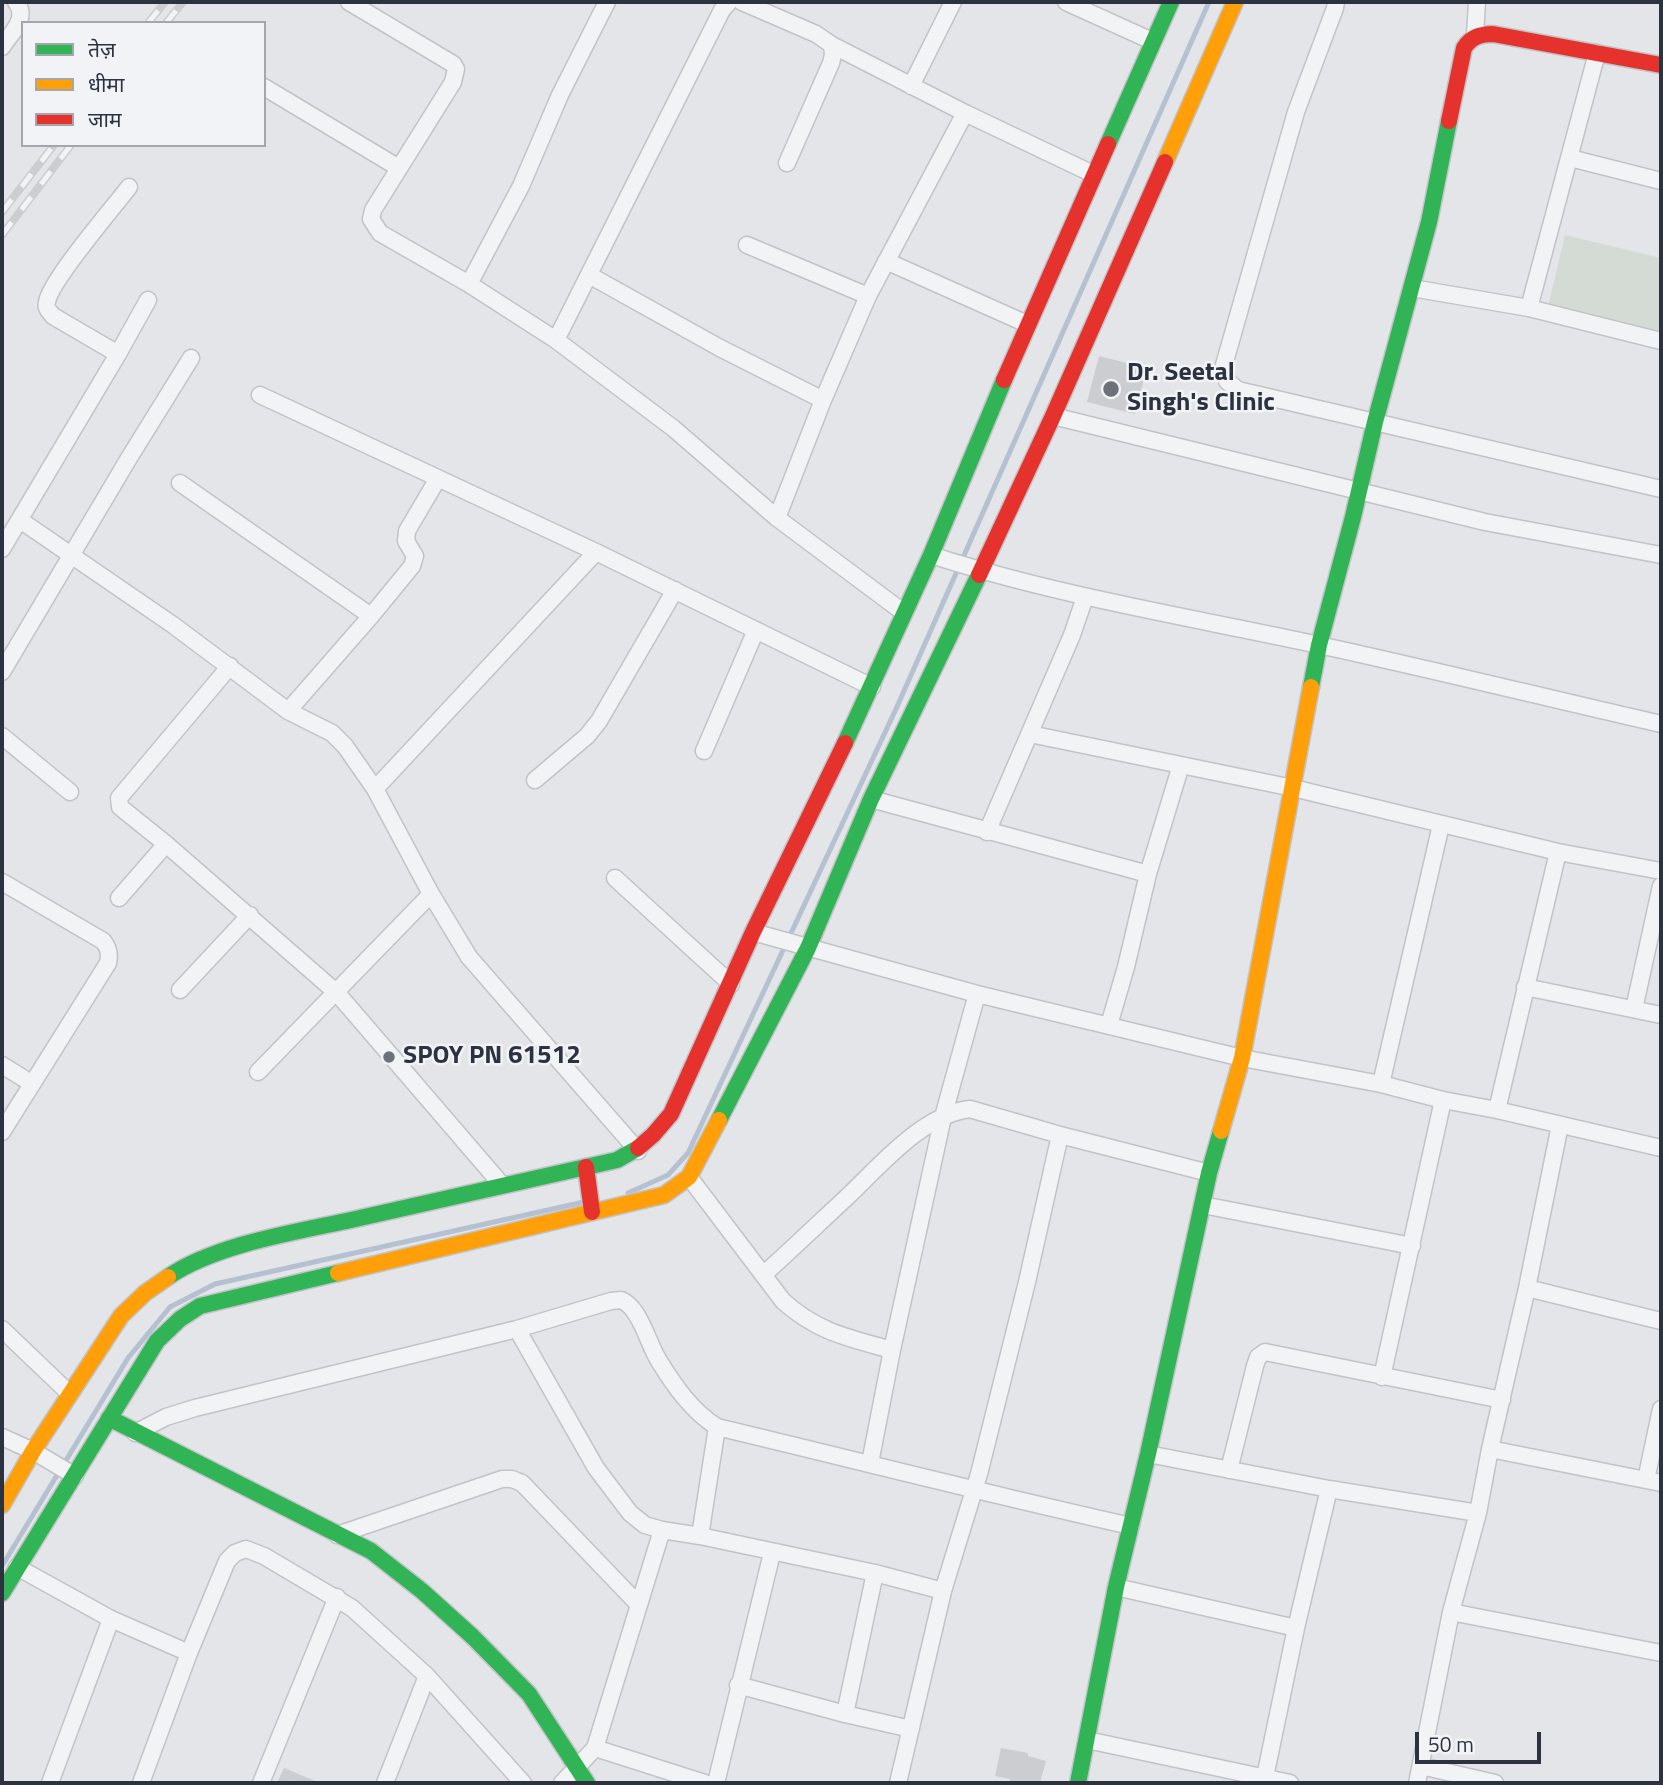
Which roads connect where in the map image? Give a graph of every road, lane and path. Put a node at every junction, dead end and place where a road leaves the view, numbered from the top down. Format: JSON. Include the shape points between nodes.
{"nodes":[{"id":1,"x":16,"y":2,"type":"edge"},
{"id":2,"x":349,"y":2,"type":"edge"},
{"id":3,"x":607,"y":2,"type":"edge"},
{"id":4,"x":729,"y":2,"type":"edge"},
{"id":5,"x":743,"y":2,"type":"edge"},
{"id":6,"x":953,"y":2,"type":"edge"},
{"id":7,"x":1066,"y":2,"type":"edge"},
{"id":8,"x":1171,"y":2,"type":"edge"},
{"id":9,"x":1235,"y":2,"type":"edge"},
{"id":10,"x":1336,"y":2,"type":"edge"},
{"id":11,"x":1477,"y":2,"type":"edge"},
{"id":12,"x":1475,"y":35,"type":"junction"},
{"id":13,"x":1153,"y":41,"type":"junction"},
{"id":14,"x":832,"y":46,"type":"junction"},
{"id":15,"x":2,"y":47,"type":"edge"},
{"id":16,"x":1597,"y":53,"type":"junction"},
{"id":17,"x":1661,"y":65,"type":"edge"},
{"id":18,"x":911,"y":86,"type":"junction"},
{"id":19,"x":266,"y":89,"type":"edge"},
{"id":20,"x":965,"y":113,"type":"junction"},
{"id":21,"x":1570,"y":158,"type":"junction"},
{"id":22,"x":787,"y":163,"type":"dead end"},
{"id":23,"x":399,"y":168,"type":"junction"},
{"id":24,"x":1093,"y":174,"type":"junction"},
{"id":25,"x":1661,"y":181,"type":"edge"},
{"id":26,"x":129,"y":187,"type":"dead end"},
{"id":27,"x":747,"y":245,"type":"dead end"},
{"id":28,"x":886,"y":261,"type":"junction"},
{"id":29,"x":589,"y":275,"type":"junction"},
{"id":30,"x":469,"y":284,"type":"junction"},
{"id":31,"x":1412,"y":288,"type":"junction"},
{"id":32,"x":868,"y":296,"type":"junction"},
{"id":33,"x":148,"y":300,"type":"dead end"},
{"id":34,"x":1530,"y":308,"type":"junction"},
{"id":35,"x":1027,"y":324,"type":"junction"},
{"id":36,"x":556,"y":340,"type":"junction"},
{"id":37,"x":1661,"y":341,"type":"edge"},
{"id":38,"x":118,"y":354,"type":"junction"},
{"id":39,"x":191,"y":358,"type":"dead end"},
{"id":40,"x":260,"y":395,"type":"dead end"},
{"id":41,"x":823,"y":400,"type":"junction"},
{"id":42,"x":1053,"y":416,"type":"junction"},
{"id":43,"x":1375,"y":422,"type":"junction"},
{"id":44,"x":438,"y":480,"type":"junction"},
{"id":45,"x":180,"y":483,"type":"dead end"},
{"id":46,"x":1661,"y":489,"type":"edge"},
{"id":47,"x":1360,"y":490,"type":"junction"},
{"id":48,"x":777,"y":518,"type":"junction"},
{"id":49,"x":20,"y":520,"type":"junction"},
{"id":50,"x":2,"y":549,"type":"edge"},
{"id":51,"x":596,"y":552,"type":"junction"},
{"id":52,"x":71,"y":554,"type":"junction"},
{"id":53,"x":1661,"y":555,"type":"edge"},
{"id":54,"x":938,"y":557,"type":"junction"},
{"id":55,"x":976,"y":570,"type":"junction"},
{"id":56,"x":675,"y":590,"type":"junction"},
{"id":57,"x":1085,"y":597,"type":"junction"},
{"id":58,"x":903,"y":612,"type":"junction"},
{"id":59,"x":371,"y":617,"type":"junction"},
{"id":60,"x":756,"y":630,"type":"junction"},
{"id":61,"x":1319,"y":645,"type":"junction"},
{"id":62,"x":230,"y":666,"type":"junction"},
{"id":63,"x":2,"y":672,"type":"edge"},
{"id":64,"x":872,"y":687,"type":"junction"},
{"id":65,"x":288,"y":711,"type":"junction"},
{"id":66,"x":1661,"y":724,"type":"edge"},
{"id":67,"x":1030,"y":734,"type":"junction"},
{"id":68,"x":2,"y":736,"type":"edge"},
{"id":69,"x":704,"y":751,"type":"dead end"},
{"id":70,"x":1181,"y":765,"type":"junction"},
{"id":71,"x":535,"y":780,"type":"dead end"},
{"id":72,"x":1293,"y":788,"type":"junction"},
{"id":73,"x":376,"y":789,"type":"junction"},
{"id":74,"x":70,"y":792,"type":"dead end"},
{"id":75,"x":870,"y":799,"type":"junction"},
{"id":76,"x":1441,"y":825,"type":"junction"},
{"id":77,"x":987,"y":832,"type":"junction"},
{"id":78,"x":166,"y":844,"type":"junction"},
{"id":79,"x":1558,"y":852,"type":"junction"},
{"id":80,"x":1661,"y":871,"type":"edge"},
{"id":81,"x":1148,"y":874,"type":"junction"},
{"id":82,"x":615,"y":878,"type":"dead end"},
{"id":83,"x":2,"y":882,"type":"edge"},
{"id":84,"x":1661,"y":886,"type":"edge"},
{"id":85,"x":431,"y":894,"type":"junction"},
{"id":86,"x":119,"y":898,"type":"dead end"},
{"id":87,"x":250,"y":915,"type":"junction"},
{"id":88,"x":760,"y":934,"type":"junction"},
{"id":89,"x":808,"y":948,"type":"junction"},
{"id":90,"x":731,"y":984,"type":"junction"},
{"id":91,"x":1525,"y":987,"type":"junction"},
{"id":92,"x":180,"y":990,"type":"dead end"},
{"id":93,"x":337,"y":993,"type":"junction"},
{"id":94,"x":977,"y":994,"type":"junction"},
{"id":95,"x":1634,"y":1009,"type":"junction"},
{"id":96,"x":1661,"y":1015,"type":"edge"},
{"id":97,"x":1109,"y":1025,"type":"junction"},
{"id":98,"x":1242,"y":1059,"type":"junction"},
{"id":99,"x":2,"y":1065,"type":"edge"},
{"id":100,"x":258,"y":1072,"type":"dead end"},
{"id":101,"x":31,"y":1083,"type":"junction"},
{"id":102,"x":1381,"y":1084,"type":"junction"},
{"id":103,"x":1443,"y":1100,"type":"junction"},
{"id":104,"x":1497,"y":1110,"type":"junction"},
{"id":105,"x":943,"y":1117,"type":"junction"},
{"id":106,"x":1560,"y":1125,"type":"junction"},
{"id":107,"x":2,"y":1132,"type":"edge"},
{"id":108,"x":1060,"y":1135,"type":"junction"},
{"id":109,"x":1661,"y":1148,"type":"edge"},
{"id":110,"x":638,"y":1151,"type":"junction"},
{"id":111,"x":587,"y":1173,"type":"junction"},
{"id":112,"x":1209,"y":1173,"type":"junction"},
{"id":113,"x":689,"y":1177,"type":"junction"},
{"id":114,"x":502,"y":1185,"type":"junction"},
{"id":115,"x":1203,"y":1205,"type":"junction"},
{"id":116,"x":592,"y":1209,"type":"junction"},
{"id":117,"x":1412,"y":1246,"type":"junction"},
{"id":118,"x":764,"y":1275,"type":"junction"},
{"id":119,"x":1527,"y":1288,"type":"junction"},
{"id":120,"x":1661,"y":1321,"type":"edge"},
{"id":121,"x":2,"y":1329,"type":"edge"},
{"id":122,"x":517,"y":1329,"type":"junction"},
{"id":123,"x":892,"y":1350,"type":"junction"},
{"id":124,"x":1382,"y":1377,"type":"junction"},
{"id":125,"x":70,"y":1394,"type":"junction"},
{"id":126,"x":1502,"y":1400,"type":"junction"},
{"id":127,"x":1661,"y":1409,"type":"edge"},
{"id":128,"x":109,"y":1418,"type":"junction"},
{"id":129,"x":718,"y":1427,"type":"junction"},
{"id":130,"x":135,"y":1433,"type":"junction"},
{"id":131,"x":2,"y":1437,"type":"edge"},
{"id":132,"x":1489,"y":1449,"type":"junction"},
{"id":133,"x":38,"y":1454,"type":"junction"},
{"id":134,"x":1148,"y":1454,"type":"junction"},
{"id":135,"x":870,"y":1463,"type":"junction"},
{"id":136,"x":1229,"y":1470,"type":"junction"},
{"id":137,"x":71,"y":1474,"type":"junction"},
{"id":138,"x":1654,"y":1482,"type":"edge"},
{"id":139,"x":1329,"y":1489,"type":"junction"},
{"id":140,"x":973,"y":1491,"type":"junction"},
{"id":141,"x":2,"y":1505,"type":"edge"},
{"id":142,"x":1478,"y":1513,"type":"junction"},
{"id":143,"x":1131,"y":1526,"type":"junction"},
{"id":144,"x":663,"y":1530,"type":"junction"},
{"id":145,"x":337,"y":1535,"type":"junction"},
{"id":146,"x":699,"y":1536,"type":"junction"},
{"id":147,"x":772,"y":1553,"type":"junction"},
{"id":148,"x":17,"y":1567,"type":"junction"},
{"id":149,"x":875,"y":1573,"type":"junction"},
{"id":150,"x":1116,"y":1587,"type":"junction"},
{"id":151,"x":943,"y":1591,"type":"junction"},
{"id":152,"x":2,"y":1593,"type":"edge"},
{"id":153,"x":337,"y":1597,"type":"junction"},
{"id":154,"x":639,"y":1605,"type":"junction"},
{"id":155,"x":1451,"y":1612,"type":"junction"},
{"id":156,"x":111,"y":1619,"type":"junction"},
{"id":157,"x":1296,"y":1628,"type":"junction"},
{"id":158,"x":189,"y":1653,"type":"junction"},
{"id":159,"x":1661,"y":1653,"type":"edge"},
{"id":160,"x":428,"y":1675,"type":"junction"},
{"id":161,"x":738,"y":1685,"type":"junction"},
{"id":162,"x":845,"y":1714,"type":"junction"},
{"id":163,"x":911,"y":1729,"type":"junction"},
{"id":164,"x":1087,"y":1740,"type":"junction"},
{"id":165,"x":595,"y":1748,"type":"junction"},
{"id":166,"x":1421,"y":1766,"type":"junction"},
{"id":167,"x":569,"y":1776,"type":"edge"},
{"id":168,"x":1265,"y":1777,"type":"junction"},
{"id":169,"x":50,"y":1783,"type":"edge"},
{"id":170,"x":141,"y":1783,"type":"edge"},
{"id":171,"x":261,"y":1783,"type":"edge"},
{"id":172,"x":385,"y":1783,"type":"edge"},
{"id":173,"x":523,"y":1783,"type":"edge"},
{"id":174,"x":587,"y":1783,"type":"edge"},
{"id":175,"x":705,"y":1783,"type":"edge"},
{"id":176,"x":716,"y":1783,"type":"edge"},
{"id":177,"x":898,"y":1783,"type":"edge"},
{"id":178,"x":1078,"y":1783,"type":"edge"},
{"id":179,"x":1290,"y":1783,"type":"edge"},
{"id":180,"x":1417,"y":1783,"type":"edge"},
{"id":181,"x":1495,"y":1783,"type":"edge"}],
"edges":[{"from":1,"to":15,"type":"street","via":[[22,13]]},
{"from":2,"to":23,"type":"street","via":[[456,69],[453,82]]},
{"from":3,"to":30,"type":"street","via":[[521,186]]},
{"from":4,"to":29,"type":"street"},
{"from":5,"to":14,"type":"street","via":[[816,34]]},
{"from":6,"to":18,"type":"street"},
{"from":7,"to":13,"type":"street"},
{"from":8,"to":13,"type":"main road"},
{"from":9,"to":42,"type":"main road"},
{"from":10,"to":43,"type":"street","via":[[1296,112],[1224,365],[1227,381],[1238,390]]},
{"from":11,"to":12,"type":"street"},
{"from":12,"to":16,"type":"main road","via":[[1493,34]]},
{"from":12,"to":31,"type":"main road","via":[[1462,55]]},
{"from":13,"to":24,"type":"main road"},
{"from":14,"to":18,"type":"street"},
{"from":14,"to":22,"type":"street","via":[[831,63]]},
{"from":16,"to":17,"type":"main road"},
{"from":16,"to":21,"type":"street"},
{"from":18,"to":20,"type":"street"},
{"from":19,"to":23,"type":"street"},
{"from":20,"to":24,"type":"street"},
{"from":20,"to":28,"type":"street"},
{"from":21,"to":25,"type":"street"},
{"from":21,"to":34,"type":"street"},
{"from":23,"to":30,"type":"street","via":[[373,211],[373,225]]},
{"from":24,"to":35,"type":"main road"},
{"from":26,"to":38,"type":"street","via":[[47,300],[53,316]]},
{"from":27,"to":32,"type":"street"},
{"from":28,"to":32,"type":"street"},
{"from":28,"to":35,"type":"street"},
{"from":29,"to":36,"type":"street"},
{"from":29,"to":41,"type":"street"},
{"from":30,"to":36,"type":"street"},
{"from":31,"to":34,"type":"street"},
{"from":31,"to":43,"type":"main road"},
{"from":32,"to":41,"type":"street"},
{"from":33,"to":38,"type":"street"},
{"from":34,"to":37,"type":"street"},
{"from":35,"to":54,"type":"main road"},
{"from":36,"to":48,"type":"street","via":[[673,428]]},
{"from":38,"to":49,"type":"street"},
{"from":39,"to":52,"type":"street"},
{"from":40,"to":44,"type":"street"},
{"from":41,"to":48,"type":"street"},
{"from":42,"to":47,"type":"street"},
{"from":42,"to":55,"type":"main road"},
{"from":43,"to":46,"type":"street"},
{"from":43,"to":47,"type":"main road"},
{"from":44,"to":51,"type":"street"},
{"from":44,"to":59,"type":"street","via":[[407,531],[415,556],[412,566]]},
{"from":45,"to":59,"type":"street"},
{"from":47,"to":53,"type":"street","via":[[1485,522]]},
{"from":47,"to":61,"type":"main road"},
{"from":48,"to":58,"type":"street"},
{"from":49,"to":50,"type":"street"},
{"from":49,"to":52,"type":"street"},
{"from":51,"to":56,"type":"street"},
{"from":51,"to":73,"type":"street"},
{"from":52,"to":62,"type":"street"},
{"from":52,"to":63,"type":"street"},
{"from":54,"to":55,"type":"street"},
{"from":54,"to":58,"type":"main road"},
{"from":55,"to":57,"type":"street"},
{"from":55,"to":75,"type":"main road"},
{"from":56,"to":60,"type":"street"},
{"from":56,"to":71,"type":"street","via":[[600,722]]},
{"from":57,"to":61,"type":"street"},
{"from":57,"to":67,"type":"street"},
{"from":58,"to":64,"type":"main road"},
{"from":59,"to":65,"type":"street"},
{"from":60,"to":64,"type":"street"},
{"from":60,"to":69,"type":"street"},
{"from":61,"to":66,"type":"street"},
{"from":61,"to":72,"type":"main road"},
{"from":62,"to":65,"type":"street"},
{"from":62,"to":78,"type":"street","via":[[119,798],[121,807]]},
{"from":64,"to":88,"type":"main road"},
{"from":65,"to":73,"type":"street","via":[[338,739]]},
{"from":67,"to":70,"type":"street"},
{"from":67,"to":77,"type":"street"},
{"from":68,"to":74,"type":"street"},
{"from":70,"to":72,"type":"street"},
{"from":70,"to":81,"type":"street"},
{"from":72,"to":76,"type":"street"},
{"from":72,"to":98,"type":"main road"},
{"from":73,"to":85,"type":"street"},
{"from":75,"to":77,"type":"street"},
{"from":75,"to":89,"type":"main road"},
{"from":76,"to":79,"type":"street"},
{"from":76,"to":102,"type":"street"},
{"from":77,"to":81,"type":"street"},
{"from":78,"to":86,"type":"street"},
{"from":78,"to":87,"type":"street"},
{"from":79,"to":80,"type":"street"},
{"from":79,"to":91,"type":"street"},
{"from":81,"to":97,"type":"street"},
{"from":82,"to":90,"type":"street"},
{"from":83,"to":101,"type":"street","via":[[103,941],[110,955]]},
{"from":84,"to":95,"type":"street"},
{"from":85,"to":93,"type":"street"},
{"from":85,"to":110,"type":"street","via":[[469,957]]},
{"from":87,"to":92,"type":"street"},
{"from":87,"to":93,"type":"street"},
{"from":88,"to":89,"type":"street"},
{"from":88,"to":90,"type":"main road"},
{"from":89,"to":94,"type":"street"},
{"from":89,"to":113,"type":"main road"},
{"from":90,"to":110,"type":"main road","via":[[671,1114]]},
{"from":91,"to":95,"type":"street"},
{"from":91,"to":104,"type":"street"},
{"from":93,"to":100,"type":"street"},
{"from":93,"to":114,"type":"street"},
{"from":94,"to":97,"type":"street"},
{"from":94,"to":105,"type":"street"},
{"from":95,"to":96,"type":"street"},
{"from":97,"to":98,"type":"street"},
{"from":98,"to":102,"type":"street"},
{"from":98,"to":112,"type":"main road"},
{"from":99,"to":101,"type":"street"},
{"from":101,"to":107,"type":"street"},
{"from":102,"to":103,"type":"street"},
{"from":103,"to":104,"type":"street"},
{"from":103,"to":117,"type":"street"},
{"from":104,"to":106,"type":"street"},
{"from":105,"to":108,"type":"street","via":[[970,1110]]},
{"from":105,"to":118,"type":"street","via":[[906,1142]]},
{"from":105,"to":123,"type":"street"},
{"from":106,"to":109,"type":"street"},
{"from":106,"to":119,"type":"street"},
{"from":108,"to":112,"type":"street"},
{"from":108,"to":140,"type":"street"},
{"from":110,"to":111,"type":"main road"},
{"from":111,"to":114,"type":"main road"},
{"from":111,"to":116,"type":"main road"},
{"from":112,"to":115,"type":"main road"},
{"from":113,"to":116,"type":"main road","via":[[664,1195]]},
{"from":113,"to":118,"type":"street"},
{"from":114,"to":125,"type":"main road","via":[[195,1260],[145,1293],[121,1316]]},
{"from":115,"to":117,"type":"street"},
{"from":115,"to":134,"type":"main road"},
{"from":116,"to":128,"type":"main road","via":[[200,1306],[157,1341]]},
{"from":117,"to":124,"type":"street"},
{"from":118,"to":123,"type":"street","via":[[783,1301],[810,1322],[831,1333]]},
{"from":119,"to":120,"type":"street"},
{"from":119,"to":126,"type":"street"},
{"from":121,"to":125,"type":"street"},
{"from":122,"to":129,"type":"street","via":[[611,1301],[626,1302],[680,1392],[699,1416]]},
{"from":122,"to":130,"type":"street","via":[[195,1408]]},
{"from":122,"to":144,"type":"street","via":[[596,1468],[630,1513],[645,1525]]},
{"from":123,"to":135,"type":"street"},
{"from":124,"to":126,"type":"street"},
{"from":124,"to":136,"type":"street","via":[[1265,1352],[1255,1366]]},
{"from":125,"to":133,"type":"main road"},
{"from":126,"to":132,"type":"street"},
{"from":127,"to":138,"type":"street"},
{"from":128,"to":130,"type":"main road"},
{"from":128,"to":137,"type":"main road"},
{"from":129,"to":135,"type":"street"},
{"from":129,"to":146,"type":"street"},
{"from":130,"to":145,"type":"main road"},
{"from":131,"to":133,"type":"street"},
{"from":132,"to":138,"type":"street"},
{"from":132,"to":142,"type":"street"},
{"from":133,"to":137,"type":"street"},
{"from":133,"to":141,"type":"main road"},
{"from":134,"to":136,"type":"street"},
{"from":134,"to":143,"type":"main road"},
{"from":135,"to":140,"type":"street"},
{"from":136,"to":139,"type":"street"},
{"from":137,"to":148,"type":"main road"},
{"from":139,"to":142,"type":"street"},
{"from":139,"to":157,"type":"street"},
{"from":140,"to":143,"type":"street"},
{"from":140,"to":151,"type":"street"},
{"from":142,"to":155,"type":"street"},
{"from":143,"to":150,"type":"main road"},
{"from":144,"to":146,"type":"street"},
{"from":144,"to":154,"type":"street"},
{"from":145,"to":154,"type":"street","via":[[512,1479],[522,1483]]},
{"from":145,"to":167,"type":"main road","via":[[371,1551],[422,1591],[529,1694]]},
{"from":146,"to":147,"type":"street"},
{"from":147,"to":149,"type":"street"},
{"from":147,"to":161,"type":"street"},
{"from":148,"to":152,"type":"main road"},
{"from":148,"to":156,"type":"street"},
{"from":149,"to":151,"type":"street"},
{"from":149,"to":162,"type":"street"},
{"from":150,"to":157,"type":"street"},
{"from":150,"to":164,"type":"main road"},
{"from":151,"to":163,"type":"street"},
{"from":153,"to":158,"type":"street","via":[[264,1556],[240,1550],[227,1561]]},
{"from":153,"to":160,"type":"street"},
{"from":153,"to":171,"type":"street"},
{"from":154,"to":165,"type":"street"},
{"from":155,"to":159,"type":"street"},
{"from":155,"to":166,"type":"street"},
{"from":156,"to":158,"type":"street"},
{"from":156,"to":169,"type":"street"},
{"from":157,"to":168,"type":"street"},
{"from":158,"to":170,"type":"street"},
{"from":160,"to":172,"type":"street"},
{"from":160,"to":173,"type":"street"},
{"from":161,"to":162,"type":"street"},
{"from":161,"to":176,"type":"street"},
{"from":162,"to":163,"type":"street"},
{"from":163,"to":177,"type":"street"},
{"from":164,"to":168,"type":"street"},
{"from":164,"to":178,"type":"main road"},
{"from":165,"to":167,"type":"street"},
{"from":165,"to":175,"type":"street"},
{"from":166,"to":180,"type":"street"},
{"from":166,"to":181,"type":"street"},
{"from":167,"to":174,"type":"main road"},
{"from":168,"to":179,"type":"street"}]}
